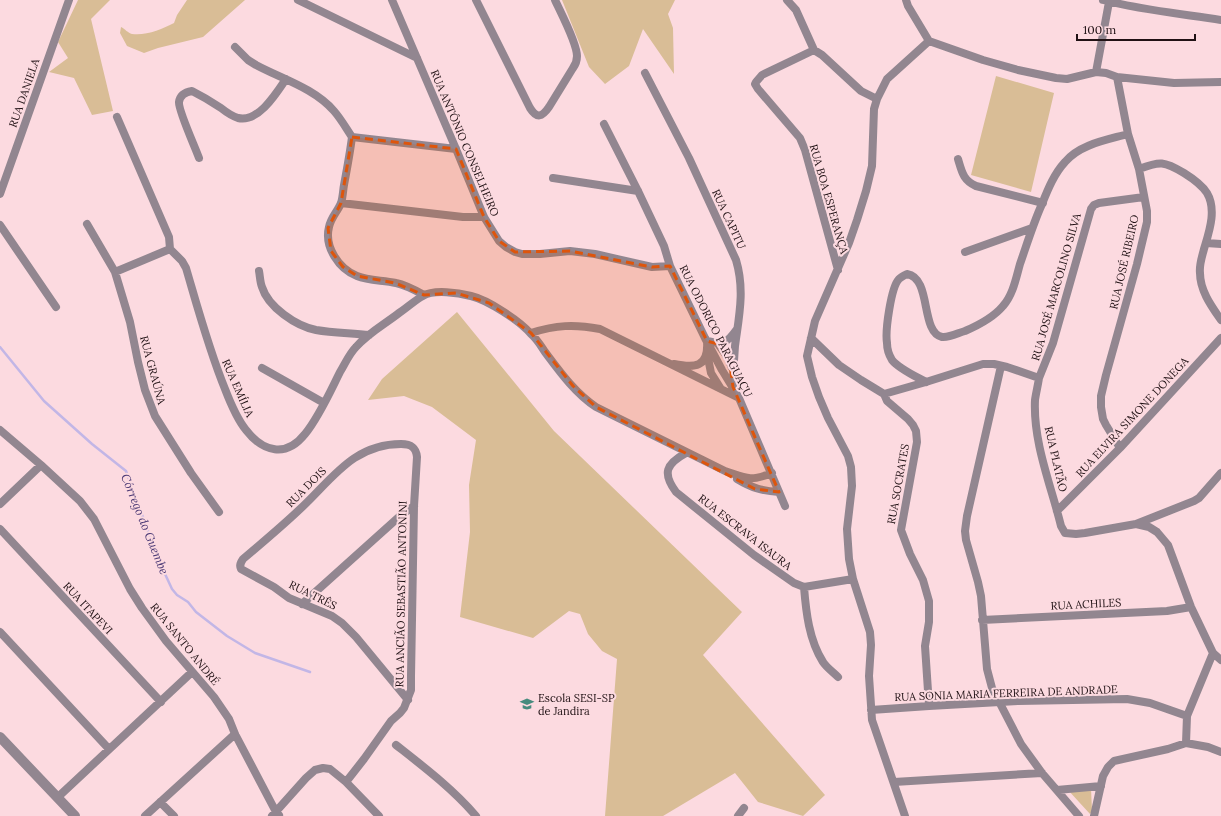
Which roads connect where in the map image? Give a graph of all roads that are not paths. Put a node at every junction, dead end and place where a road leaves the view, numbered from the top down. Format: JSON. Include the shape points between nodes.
{"nodes":[{"id":1,"x":69,"y":0,"type":"edge"},
{"id":2,"x":298,"y":0,"type":"edge"},
{"id":3,"x":392,"y":0,"type":"edge"},
{"id":4,"x":476,"y":0,"type":"edge"},
{"id":5,"x":555,"y":0,"type":"edge"},
{"id":6,"x":787,"y":0,"type":"edge"},
{"id":7,"x":906,"y":0,"type":"edge"},
{"id":8,"x":1106,"y":1,"type":"edge"},
{"id":9,"x":1221,"y":20,"type":"edge"},
{"id":10,"x":929,"y":41,"type":"junction"},
{"id":11,"x":235,"y":47,"type":"dead end"},
{"id":12,"x":814,"y":50,"type":"junction"},
{"id":13,"x":417,"y":58,"type":"junction"},
{"id":14,"x":1096,"y":72,"type":"junction"},
{"id":15,"x":645,"y":73,"type":"dead end"},
{"id":16,"x":1117,"y":77,"type":"junction"},
{"id":17,"x":286,"y":79,"type":"junction"},
{"id":18,"x":1221,"y":82,"type":"edge"},
{"id":19,"x":877,"y":99,"type":"junction"},
{"id":20,"x":117,"y":117,"type":"dead end"},
{"id":21,"x":604,"y":124,"type":"dead end"},
{"id":22,"x":1128,"y":134,"type":"junction"},
{"id":23,"x":352,"y":136,"type":"junction"},
{"id":24,"x":456,"y":148,"type":"junction"},
{"id":25,"x":199,"y":158,"type":"dead end"},
{"id":26,"x":958,"y":159,"type":"dead end"},
{"id":27,"x":1139,"y":169,"type":"junction"},
{"id":28,"x":552,"y":178,"type":"dead end"},
{"id":29,"x":638,"y":191,"type":"junction"},
{"id":30,"x":0,"y":194,"type":"edge"},
{"id":31,"x":1144,"y":196,"type":"junction"},
{"id":32,"x":341,"y":203,"type":"junction"},
{"id":33,"x":1043,"y":203,"type":"junction"},
{"id":34,"x":484,"y":217,"type":"junction"},
{"id":35,"x":0,"y":224,"type":"edge"},
{"id":36,"x":87,"y":224,"type":"dead end"},
{"id":37,"x":1032,"y":228,"type":"junction"},
{"id":38,"x":1206,"y":243,"type":"junction"},
{"id":39,"x":1221,"y":244,"type":"edge"},
{"id":40,"x":170,"y":249,"type":"junction"},
{"id":41,"x":965,"y":252,"type":"dead end"},
{"id":42,"x":670,"y":266,"type":"junction"},
{"id":43,"x":838,"y":270,"type":"junction"},
{"id":44,"x":259,"y":271,"type":"dead end"},
{"id":45,"x":115,"y":272,"type":"junction"},
{"id":46,"x":424,"y":295,"type":"junction"},
{"id":47,"x":56,"y":307,"type":"dead end"},
{"id":48,"x":1221,"y":320,"type":"edge"},
{"id":49,"x":738,"y":328,"type":"junction"},
{"id":50,"x":531,"y":333,"type":"junction"},
{"id":51,"x":369,"y":335,"type":"junction"},
{"id":52,"x":811,"y":338,"type":"junction"},
{"id":53,"x":1221,"y":338,"type":"edge"},
{"id":54,"x":707,"y":341,"type":"junction"},
{"id":55,"x":718,"y":344,"type":"junction"},
{"id":56,"x":707,"y":353,"type":"junction"},
{"id":57,"x":654,"y":357,"type":"junction"},
{"id":58,"x":1000,"y":366,"type":"junction"},
{"id":59,"x":262,"y":368,"type":"dead end"},
{"id":60,"x":733,"y":371,"type":"junction"},
{"id":61,"x":1039,"y":378,"type":"junction"},
{"id":62,"x":926,"y":382,"type":"junction"},
{"id":63,"x":733,"y":387,"type":"junction"},
{"id":64,"x":722,"y":390,"type":"junction"},
{"id":65,"x":884,"y":394,"type":"junction"},
{"id":66,"x":739,"y":398,"type":"junction"},
{"id":67,"x":324,"y":403,"type":"junction"},
{"id":68,"x":0,"y":430,"type":"edge"},
{"id":69,"x":410,"y":445,"type":"joint"},
{"id":70,"x":1120,"y":448,"type":"junction"},
{"id":71,"x":686,"y":453,"type":"junction"},
{"id":72,"x":41,"y":465,"type":"junction"},
{"id":73,"x":725,"y":471,"type":"junction"},
{"id":74,"x":772,"y":473,"type":"junction"},
{"id":75,"x":1221,"y":473,"type":"edge"},
{"id":76,"x":779,"y":492,"type":"junction"},
{"id":77,"x":0,"y":504,"type":"edge"},
{"id":78,"x":414,"y":506,"type":"junction"},
{"id":79,"x":785,"y":506,"type":"dead end"},
{"id":80,"x":1057,"y":511,"type":"junction"},
{"id":81,"x":219,"y":512,"type":"dead end"},
{"id":82,"x":1136,"y":524,"type":"junction"},
{"id":83,"x":0,"y":529,"type":"edge"},
{"id":84,"x":248,"y":573,"type":"joint"},
{"id":85,"x":853,"y":579,"type":"junction"},
{"id":86,"x":804,"y":587,"type":"junction"},
{"id":87,"x":302,"y":604,"type":"junction"},
{"id":88,"x":1191,"y":606,"type":"junction"},
{"id":89,"x":982,"y":620,"type":"junction"},
{"id":90,"x":0,"y":632,"type":"edge"},
{"id":91,"x":1212,"y":653,"type":"junction"},
{"id":92,"x":1221,"y":660,"type":"edge"},
{"id":93,"x":192,"y":672,"type":"junction"},
{"id":94,"x":838,"y":677,"type":"dead end"},
{"id":95,"x":408,"y":700,"type":"junction"},
{"id":96,"x":160,"y":702,"type":"junction"},
{"id":97,"x":999,"y":702,"type":"junction"},
{"id":98,"x":929,"y":706,"type":"junction"},
{"id":99,"x":871,"y":710,"type":"junction"},
{"id":100,"x":1187,"y":716,"type":"junction"},
{"id":101,"x":235,"y":734,"type":"junction"},
{"id":102,"x":0,"y":737,"type":"edge"},
{"id":103,"x":1186,"y":743,"type":"junction"},
{"id":104,"x":396,"y":745,"type":"dead end"},
{"id":105,"x":109,"y":750,"type":"junction"},
{"id":106,"x":1221,"y":752,"type":"edge"},
{"id":107,"x":1042,"y":773,"type":"junction"},
{"id":108,"x":346,"y":782,"type":"junction"},
{"id":109,"x":894,"y":782,"type":"junction"},
{"id":110,"x":1101,"y":786,"type":"junction"},
{"id":111,"x":1057,"y":790,"type":"junction"},
{"id":112,"x":58,"y":797,"type":"junction"},
{"id":113,"x":160,"y":802,"type":"junction"},
{"id":114,"x":744,"y":808,"type":"dead end"},
{"id":115,"x":276,"y":815,"type":"edge"},
{"id":116,"x":75,"y":816,"type":"edge"},
{"id":117,"x":145,"y":816,"type":"edge"},
{"id":118,"x":174,"y":816,"type":"edge"},
{"id":119,"x":379,"y":816,"type":"edge"},
{"id":120,"x":476,"y":816,"type":"edge"},
{"id":121,"x":738,"y":816,"type":"edge"},
{"id":122,"x":905,"y":816,"type":"edge"},
{"id":123,"x":1079,"y":816,"type":"edge"},
{"id":124,"x":1094,"y":816,"type":"edge"}],
"edges":[{"from":1,"to":30,"type":"street","name":"RUA DANIELA"},
{"from":2,"to":13,"type":"street"},
{"from":3,"to":13,"type":"street","name":"RUA ANTÔNIO CONSELHEIRO"},
{"from":4,"to":5,"type":"street","via":[[530,108],[536,115],[545,113],[578,57],[576,46]]},
{"from":6,"to":12,"type":"street","via":[[798,14]]},
{"from":7,"to":10,"type":"street"},
{"from":8,"to":9,"type":"street"},
{"from":8,"to":14,"type":"street"},
{"from":10,"to":14,"type":"street","via":[[983,60],[1051,77],[1067,79]]},
{"from":10,"to":19,"type":"street","via":[[887,79]]},
{"from":11,"to":17,"type":"street","via":[[248,60]]},
{"from":12,"to":19,"type":"street","via":[[861,90]]},
{"from":12,"to":43,"type":"street","name":"RUA BOA ESPERANÇA","via":[[762,75],[755,84],[800,138]]},
{"from":13,"to":24,"type":"street","name":"RUA ANTÔNIO CONSELHEIRO"},
{"from":14,"to":16,"type":"street"},
{"from":15,"to":49,"type":"street","name":"RUA CAPITU","via":[[689,158],[736,260],[741,288]]},
{"from":16,"to":18,"type":"street","via":[[1174,83]]},
{"from":16,"to":22,"type":"street","name":"RUA JOSÉ RIBEIRO"},
{"from":17,"to":23,"type":"street","via":[[326,102]]},
{"from":17,"to":25,"type":"street","via":[[267,104],[256,114],[246,118],[237,118],[192,91],[186,92],[179,103]]},
{"from":19,"to":43,"type":"street","via":[[874,109],[872,166],[857,220]]},
{"from":20,"to":40,"type":"street","via":[[169,237]]},
{"from":21,"to":29,"type":"street","name":"RUA ODORICO PARAGUAÇU"},
{"from":22,"to":27,"type":"street","name":"RUA JOSÉ RIBEIRO"},
{"from":22,"to":33,"type":"street","via":[[1090,145],[1066,161],[1055,175]]},
{"from":23,"to":24,"type":"street"},
{"from":23,"to":32,"type":"street"},
{"from":24,"to":34,"type":"street","name":"RUA ANTÔNIO CONSELHEIRO"},
{"from":26,"to":33,"type":"street","via":[[968,182]]},
{"from":27,"to":31,"type":"street","name":"RUA JOSÉ RIBEIRO"},
{"from":27,"to":38,"type":"street","via":[[1150,164],[1166,163],[1187,175],[1207,192],[1212,212]]},
{"from":28,"to":29,"type":"street"},
{"from":29,"to":42,"type":"street","name":"RUA ODORICO PARAGUAÇU","via":[[664,246]]},
{"from":31,"to":61,"type":"street","name":"RUA JOSÉ MARCOLINO SILVA","via":[[1099,203],[1091,209],[1053,343]]},
{"from":31,"to":70,"type":"street","name":"RUA JOSÉ RIBEIRO","via":[[1147,222],[1101,396],[1103,419]]},
{"from":32,"to":34,"type":"street","via":[[463,217]]},
{"from":32,"to":46,"type":"street","via":[[328,228],[331,251],[343,267],[357,276],[407,286]]},
{"from":33,"to":37,"type":"street"},
{"from":34,"to":42,"type":"street","name":"RUA ANTÔNIO CONSELHEIRO","via":[[498,240],[518,253],[570,251],[652,267]]},
{"from":35,"to":47,"type":"street"},
{"from":36,"to":45,"type":"street","name":"RUA GRAÚNA"},
{"from":37,"to":41,"type":"street"},
{"from":37,"to":62,"type":"street","via":[[1012,292],[994,315],[971,328],[947,336],[937,335],[930,326],[917,279],[908,274],[900,278],[894,290],[889,314],[886,333],[888,352],[893,362]]},
{"from":38,"to":39,"type":"street"},
{"from":38,"to":48,"type":"street","via":[[1200,264],[1200,279],[1210,304]]},
{"from":40,"to":45,"type":"street"},
{"from":40,"to":67,"type":"street","name":"RUA EMÍLIA","via":[[186,268],[214,363],[230,402],[245,429],[254,439],[270,449],[286,449],[297,443],[304,435]]},
{"from":42,"to":54,"type":"street","name":"RUA ODORICO PARAGUAÇU"},
{"from":43,"to":52,"type":"street","via":[[815,321]]},
{"from":44,"to":51,"type":"street","via":[[262,287],[268,299],[293,321],[316,330]]},
{"from":45,"to":81,"type":"street","name":"RUA GRAÚNA","via":[[154,416]]},
{"from":46,"to":50,"type":"street","via":[[456,293],[473,296],[504,312]]},
{"from":46,"to":51,"type":"street","name":"RUA EMÍLIA"},
{"from":49,"to":55,"type":"street","via":[[728,340]]},
{"from":49,"to":60,"type":"street","name":"RUA CAPITU"},
{"from":50,"to":57,"type":"street","via":[[565,325],[588,326],[600,329]]},
{"from":50,"to":71,"type":"street","via":[[585,400]]},
{"from":51,"to":67,"type":"street","name":"RUA EMÍLIA","via":[[355,347]]},
{"from":52,"to":65,"type":"street","via":[[844,369]]},
{"from":52,"to":85,"type":"street","via":[[807,356],[812,377],[851,467],[852,486],[847,530]]},
{"from":53,"to":70,"type":"street","name":"RUA ELVIRA SIMONE DONEGA"},
{"from":54,"to":55,"type":"street"},
{"from":54,"to":56,"type":"street"},
{"from":54,"to":63,"type":"street","name":"RUA ODORICO PARAGUAÇU"},
{"from":55,"to":60,"type":"street"},
{"from":56,"to":57,"type":"street","via":[[696,366],[674,364]]},
{"from":56,"to":64,"type":"street","via":[[711,373]]},
{"from":57,"to":64,"type":"street"},
{"from":58,"to":61,"type":"street"},
{"from":58,"to":62,"type":"street","via":[[983,364]]},
{"from":58,"to":89,"type":"street","via":[[966,516],[966,540],[980,589]]},
{"from":59,"to":67,"type":"street"},
{"from":60,"to":63,"type":"street","name":"RUA CAPITU"},
{"from":61,"to":80,"type":"street","name":"RUA PLATÃO","via":[[1035,398],[1039,445]]},
{"from":62,"to":65,"type":"street"},
{"from":63,"to":66,"type":"street","name":"RUA ODORICO PARAGUAÇU"},
{"from":64,"to":66,"type":"street"},
{"from":65,"to":98,"type":"street","name":"RUA SOCRATES","via":[[887,401],[908,419],[916,431],[917,442],[901,530],[923,580],[929,601],[925,646]]},
{"from":66,"to":74,"type":"street","name":"RUA ODORICO PARAGUAÇU"},
{"from":68,"to":72,"type":"street","name":"RUA SANTO ANDRÉ"},
{"from":69,"to":78,"type":"street","name":"RUA ANCIÃO SEBASTIÃO ANTONINI","via":[[415,449],[417,458]]},
{"from":69,"to":84,"type":"street","name":"RUA DOIS","via":[[374,448],[354,458],[300,510],[243,559],[241,569]]},
{"from":70,"to":80,"type":"street","name":"RUA ELVIRA SIMONE DONEGA"},
{"from":71,"to":73,"type":"street"},
{"from":71,"to":86,"type":"street","name":"RUA ESCRAVA ISAURA","via":[[673,463],[667,475],[676,492],[754,555],[794,583]]},
{"from":72,"to":77,"type":"street"},
{"from":72,"to":93,"type":"street","name":"RUA SANTO ANDRÉ","via":[[80,501],[94,519],[142,608]]},
{"from":73,"to":74,"type":"street","via":[[756,479]]},
{"from":73,"to":76,"type":"street","via":[[756,489]]},
{"from":74,"to":76,"type":"street","name":"RUA ODORICO PARAGUAÇU"},
{"from":75,"to":82,"type":"street","via":[[1199,498]]},
{"from":76,"to":79,"type":"street","name":"RUA ODORICO PARAGUAÇU"},
{"from":78,"to":87,"type":"street"},
{"from":78,"to":95,"type":"street","name":"RUA ANCIÃO SEBASTIÃO ANTONINI","via":[[411,690]]},
{"from":80,"to":82,"type":"street","name":"RUA PLATÃO","via":[[1065,533],[1071,534]]},
{"from":82,"to":88,"type":"street","name":"RUA PLATÃO","via":[[1157,532],[1168,545]]},
{"from":83,"to":96,"type":"street","name":"RUA ITAPEVI"},
{"from":84,"to":87,"type":"street","name":"RUA TRÊS"},
{"from":85,"to":86,"type":"street"},
{"from":85,"to":99,"type":"street","via":[[870,632]]},
{"from":86,"to":94,"type":"street","via":[[811,634],[823,663]]},
{"from":87,"to":95,"type":"street","name":"RUA TRÊS","via":[[332,616],[349,629]]},
{"from":88,"to":89,"type":"street","name":"RUA ACHILES","via":[[1167,611]]},
{"from":88,"to":91,"type":"street","name":"RUA PLATÃO"},
{"from":89,"to":97,"type":"street","via":[[986,669]]},
{"from":90,"to":105,"type":"street"},
{"from":91,"to":92,"type":"street","name":"RUA PLATÃO"},
{"from":91,"to":100,"type":"street"},
{"from":93,"to":96,"type":"street"},
{"from":93,"to":101,"type":"street","name":"RUA SANTO ANDRÉ","via":[[214,697],[229,719]]},
{"from":95,"to":108,"type":"street","name":"RUA ANCIÃO SEBASTIÃO ANTONINI","via":[[400,714],[391,721]]},
{"from":96,"to":105,"type":"street"},
{"from":97,"to":98,"type":"street","name":"RUA SONIA MARIA FERREIRA DE ANDRADE"},
{"from":97,"to":100,"type":"street","name":"RUA SONIA MARIA FERREIRA DE ANDRADE","via":[[1126,699],[1150,703]]},
{"from":97,"to":107,"type":"street","via":[[1021,744]]},
{"from":98,"to":99,"type":"street","name":"RUA SONIA MARIA FERREIRA DE ANDRADE"},
{"from":99,"to":109,"type":"street","via":[[872,720]]},
{"from":100,"to":103,"type":"street"},
{"from":101,"to":113,"type":"street"},
{"from":101,"to":115,"type":"street","name":"RUA SANTO ANDRÉ"},
{"from":102,"to":112,"type":"street"},
{"from":103,"to":106,"type":"street"},
{"from":103,"to":110,"type":"street","via":[[1114,761],[1103,776]]},
{"from":104,"to":120,"type":"street","via":[[427,768]]},
{"from":105,"to":112,"type":"street"},
{"from":107,"to":109,"type":"street"},
{"from":107,"to":111,"type":"street"},
{"from":108,"to":115,"type":"street","via":[[330,769],[316,770],[306,778]]},
{"from":108,"to":119,"type":"street"},
{"from":109,"to":122,"type":"street"},
{"from":110,"to":111,"type":"street"},
{"from":110,"to":124,"type":"street"},
{"from":111,"to":123,"type":"street"},
{"from":112,"to":116,"type":"street"},
{"from":113,"to":117,"type":"street"},
{"from":113,"to":118,"type":"street"},
{"from":114,"to":121,"type":"street"}]}
